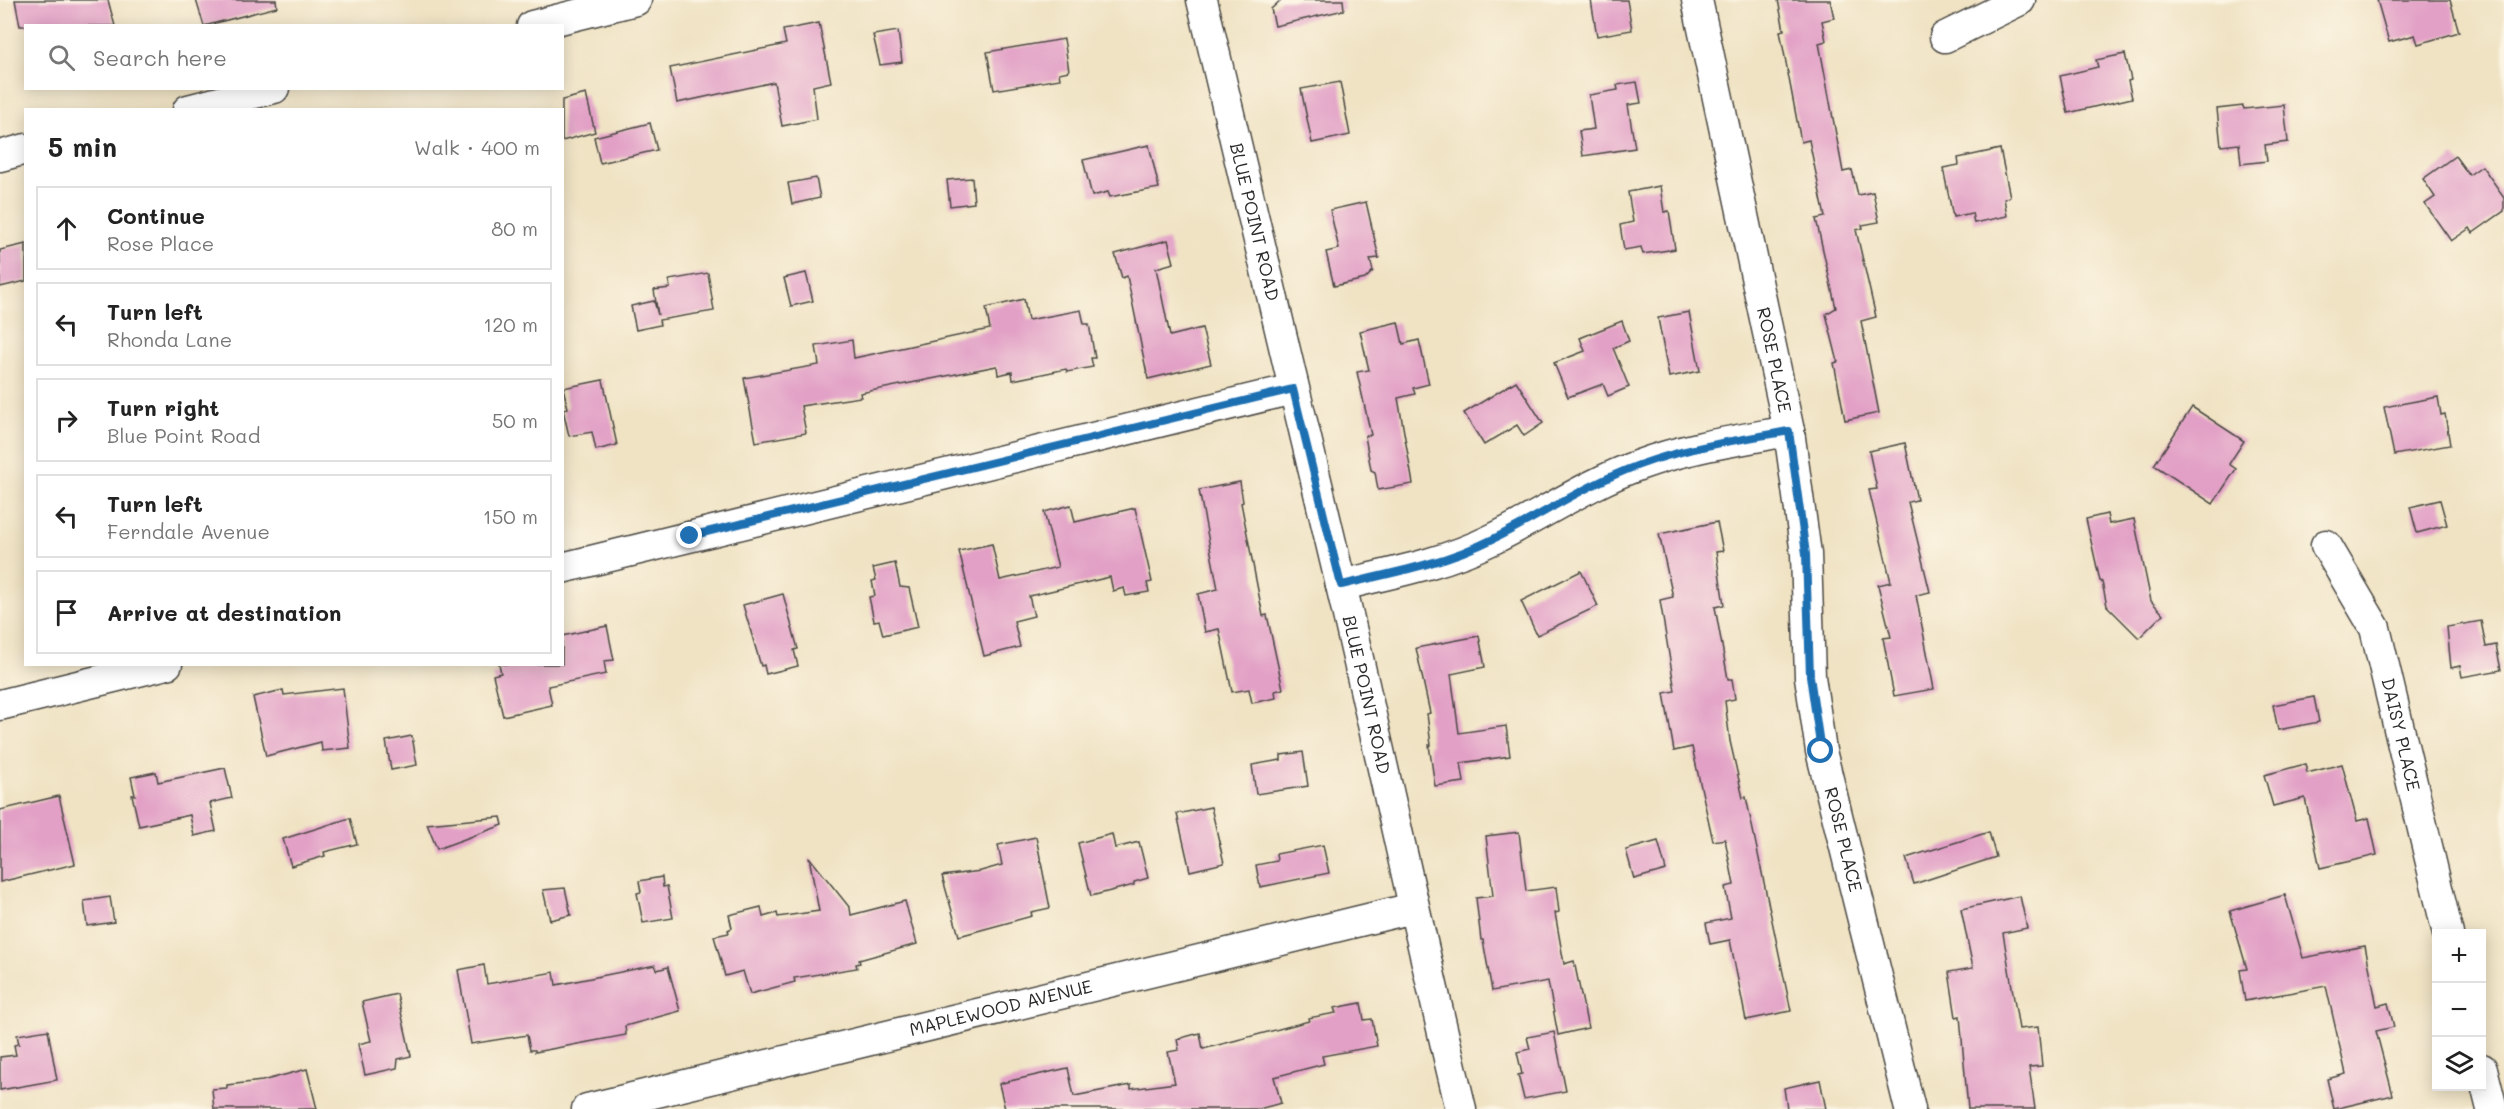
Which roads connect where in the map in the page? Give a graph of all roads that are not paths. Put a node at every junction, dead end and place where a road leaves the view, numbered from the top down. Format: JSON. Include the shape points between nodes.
{"nodes":[{"id":1,"x":636,"y":0,"type":"edge"},
{"id":2,"x":1202,"y":0,"type":"edge"},
{"id":3,"x":1697,"y":0,"type":"edge"},
{"id":4,"x":2020,"y":0,"type":"edge"},
{"id":5,"x":540,"y":24,"type":"edge"},
{"id":6,"x":1945,"y":37,"type":"dead end"},
{"id":7,"x":266,"y":90,"type":"edge"},
{"id":8,"x":196,"y":108,"type":"edge"},
{"id":9,"x":24,"y":150,"type":"edge"},
{"id":10,"x":0,"y":156,"type":"edge"},
{"id":11,"x":1293,"y":389,"type":"junction"},
{"id":12,"x":1789,"y":431,"type":"junction"},
{"id":13,"x":2326,"y":545,"type":"dead end"},
{"id":14,"x":564,"y":568,"type":"edge"},
{"id":15,"x":1341,"y":585,"type":"junction"},
{"id":16,"x":159,"y":666,"type":"edge"},
{"id":17,"x":0,"y":705,"type":"edge"},
{"id":18,"x":1413,"y":908,"type":"junction"},
{"id":19,"x":2447,"y":929,"type":"edge"},
{"id":20,"x":2486,"y":1087,"type":"edge"},
{"id":21,"x":587,"y":1109,"type":"edge"},
{"id":22,"x":1461,"y":1109,"type":"edge"},
{"id":23,"x":1910,"y":1109,"type":"edge"},
{"id":24,"x":2492,"y":1109,"type":"edge"}],
"edges":[{"from":1,"to":5,"type":"street"},
{"from":2,"to":11,"type":"street","name":"BLUE POINT ROAD"},
{"from":3,"to":12,"type":"street","name":"ROSE PLACE"},
{"from":4,"to":6,"type":"street"},
{"from":7,"to":8,"type":"street"},
{"from":9,"to":10,"type":"street"},
{"from":11,"to":14,"type":"street"},
{"from":11,"to":15,"type":"street","name":"BLUE POINT ROAD"},
{"from":12,"to":15,"type":"street","via":[[1708,446],[1639,465],[1567,497],[1492,540],[1426,565]]},
{"from":12,"to":23,"type":"street","name":"ROSE PLACE","via":[[1806,554],[1810,676],[1821,751]]},
{"from":13,"to":19,"type":"street","name":"DAISY PLACE","via":[[2375,628]]},
{"from":15,"to":18,"type":"street","name":"BLUE POINT ROAD"},
{"from":16,"to":17,"type":"street"},
{"from":18,"to":21,"type":"street","name":"MAPLEWOOD AVENUE"},
{"from":18,"to":22,"type":"street","name":"BLUE POINT ROAD"},
{"from":20,"to":24,"type":"street"}]}
